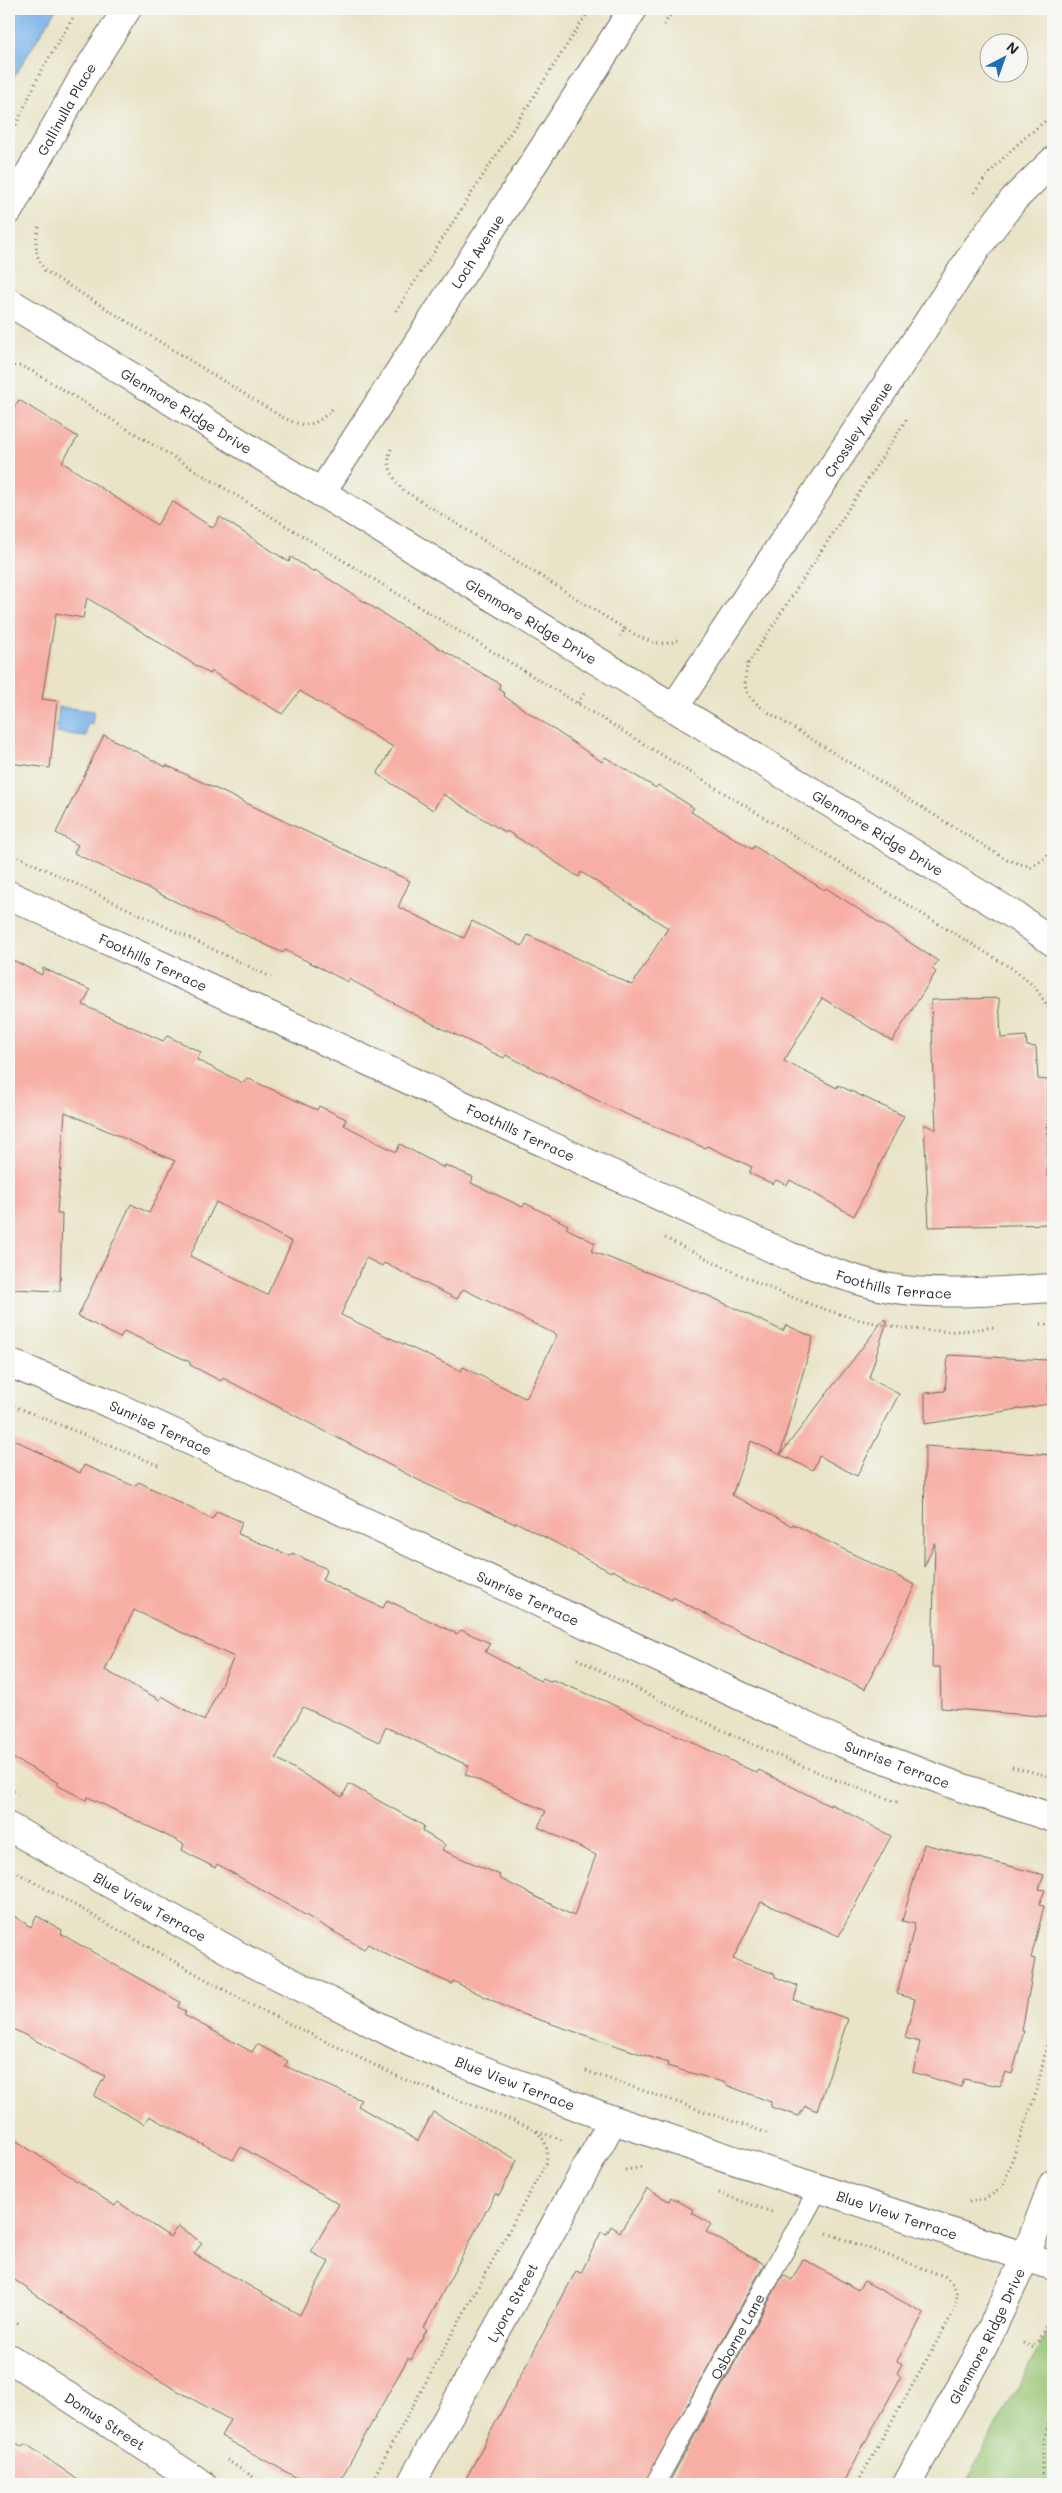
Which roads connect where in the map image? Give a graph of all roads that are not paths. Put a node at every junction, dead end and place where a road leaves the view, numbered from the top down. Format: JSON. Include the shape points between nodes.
{"nodes":[{"id":1,"x":127,"y":9,"type":"edge"},
{"id":2,"x":633,"y":9,"type":"edge"},
{"id":3,"x":1053,"y":161,"type":"edge"},
{"id":4,"x":9,"y":210,"type":"edge"},
{"id":5,"x":9,"y":302,"type":"edge"},
{"id":6,"x":320,"y":493,"type":"junction"},
{"id":7,"x":674,"y":708,"type":"junction"},
{"id":8,"x":9,"y":894,"type":"edge"},
{"id":9,"x":1052,"y":938,"type":"edge"},
{"id":10,"x":1053,"y":1288,"type":"edge"},
{"id":11,"x":9,"y":1363,"type":"edge"},
{"id":12,"x":1053,"y":1818,"type":"edge"},
{"id":13,"x":9,"y":1827,"type":"edge"},
{"id":14,"x":613,"y":2120,"type":"junction"},
{"id":15,"x":1053,"y":2184,"type":"edge"},
{"id":16,"x":819,"y":2188,"type":"junction"},
{"id":17,"x":1025,"y":2258,"type":"junction"},
{"id":18,"x":1053,"y":2266,"type":"edge"},
{"id":19,"x":9,"y":2358,"type":"edge"},
{"id":20,"x":202,"y":2484,"type":"edge"},
{"id":21,"x":411,"y":2484,"type":"edge"},
{"id":22,"x":655,"y":2484,"type":"edge"},
{"id":23,"x":906,"y":2484,"type":"edge"}],
"edges":[{"from":1,"to":4,"type":"street","name":"Gallinulla Place","via":[[82,79]]},
{"from":2,"to":6,"type":"street","name":"Loch Avenue"},
{"from":3,"to":7,"type":"street","name":"Crossley Avenue","via":[[1014,199],[978,246]]},
{"from":5,"to":6,"type":"street","name":"Glenmore Ridge Drive"},
{"from":6,"to":7,"type":"street","name":"Glenmore Ridge Drive"},
{"from":7,"to":9,"type":"street","name":"Glenmore Ridge Drive"},
{"from":8,"to":10,"type":"street","name":"Foothills Terrace","via":[[771,1248],[821,1268],[886,1287],[922,1291]]},
{"from":11,"to":12,"type":"street","name":"Sunrise Terrace","via":[[111,1404],[842,1743]]},
{"from":13,"to":14,"type":"street","name":"Blue View Terrace","via":[[241,1957],[412,2043]]},
{"from":14,"to":16,"type":"street","name":"Blue View Terrace"},
{"from":14,"to":21,"type":"street","name":"Lyora Street"},
{"from":15,"to":17,"type":"street","name":"Glenmore Ridge Drive"},
{"from":16,"to":17,"type":"street","name":"Blue View Terrace"},
{"from":16,"to":22,"type":"lane","name":"Osborne Lane"},
{"from":17,"to":18,"type":"street","name":"Blue View Terrace"},
{"from":17,"to":23,"type":"street","name":"Glenmore Ridge Drive","via":[[983,2347]]},
{"from":19,"to":20,"type":"street","name":"Domus Street"}]}
